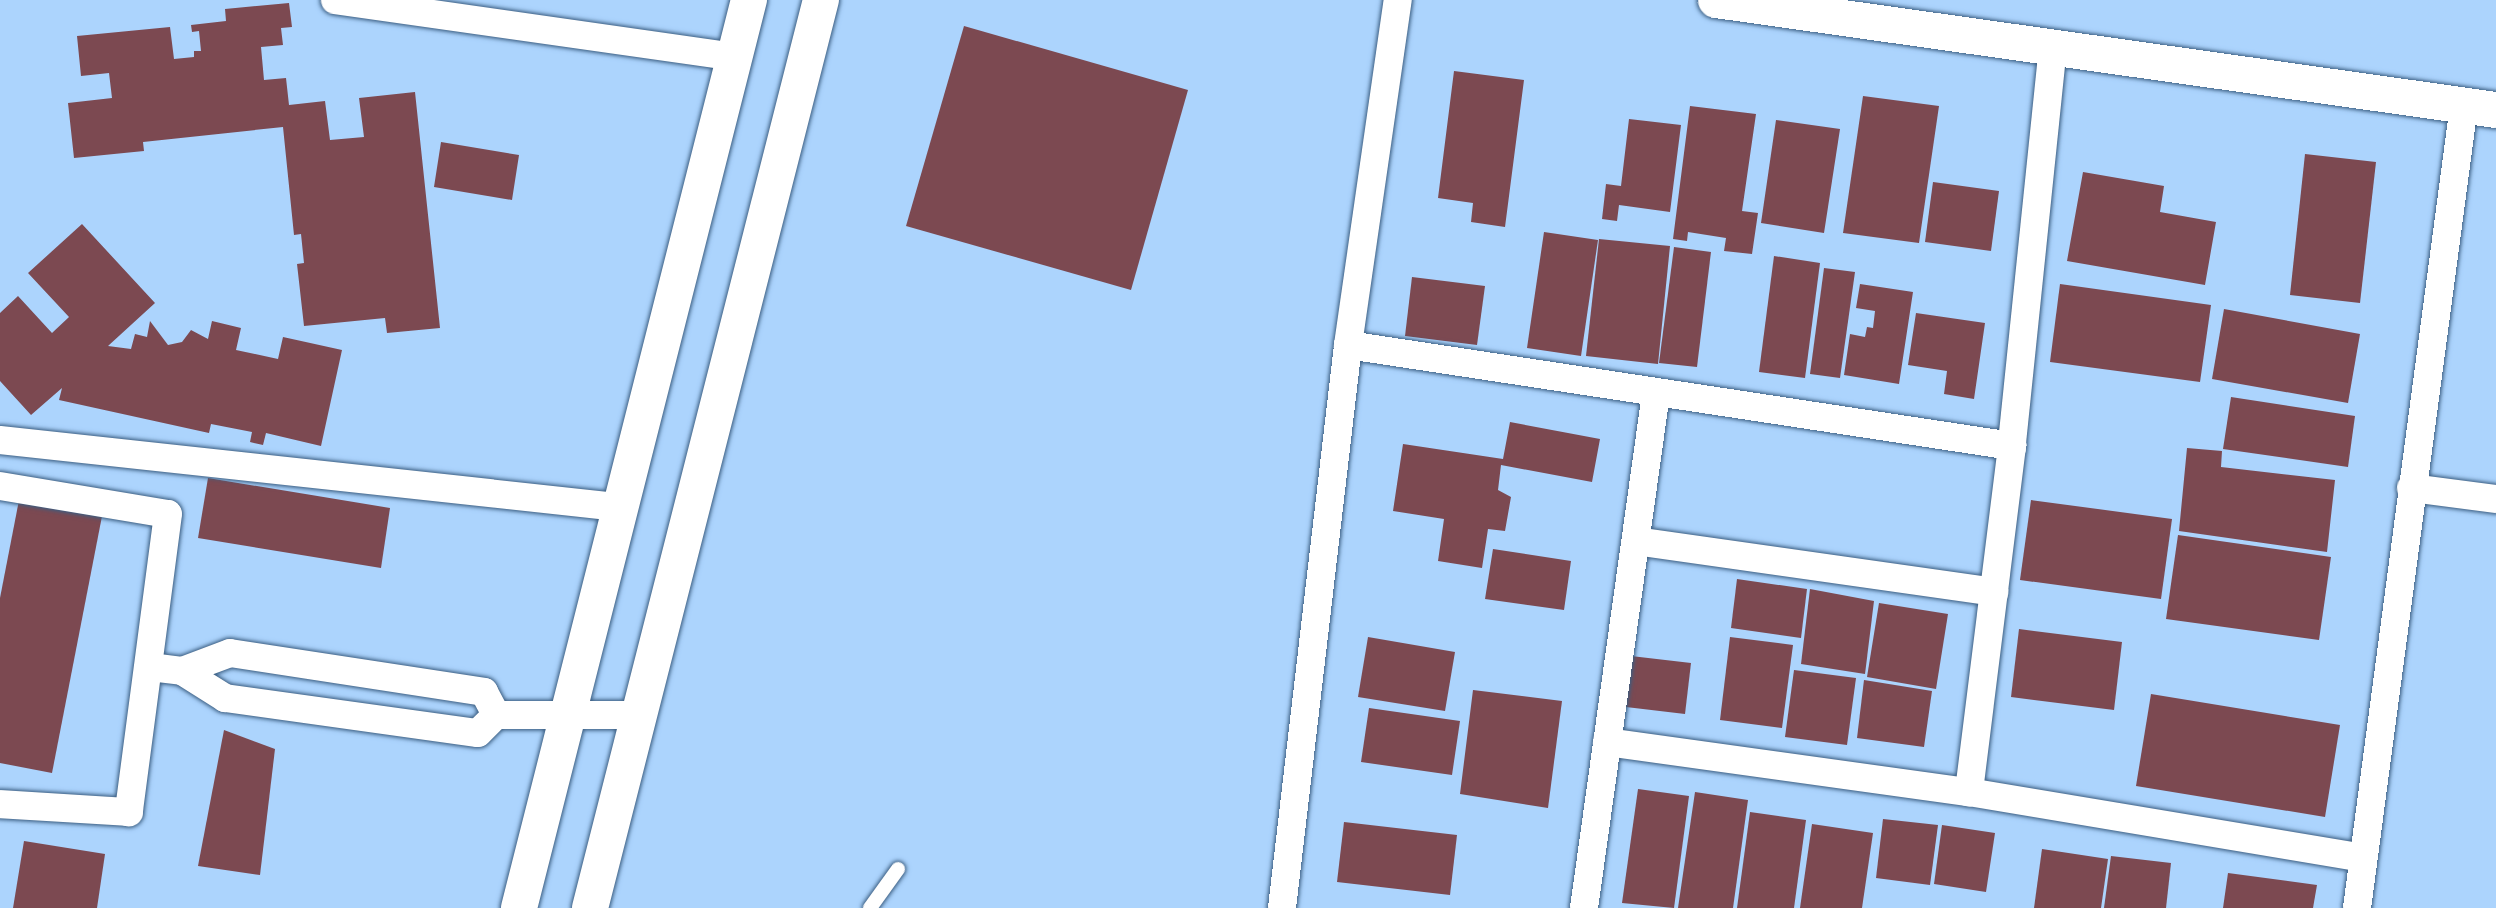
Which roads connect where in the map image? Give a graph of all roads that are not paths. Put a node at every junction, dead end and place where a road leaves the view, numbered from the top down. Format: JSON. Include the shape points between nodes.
{"nodes":[{"id":1,"x":335,"y":0,"type":"edge"},
{"id":2,"x":749,"y":0,"type":"edge"},
{"id":3,"x":821,"y":0,"type":"edge"},
{"id":4,"x":1398,"y":0,"type":"edge"},
{"id":5,"x":1716,"y":0,"type":"edge"},
{"id":6,"x":2053,"y":46,"type":"junction"},
{"id":7,"x":734,"y":57,"type":"junction"},
{"id":8,"x":2480,"y":108,"type":"edge"},
{"id":9,"x":1348,"y":345,"type":"junction"},
{"id":10,"x":1656,"y":393,"type":"junction"},
{"id":11,"x":0,"y":440,"type":"edge"},
{"id":12,"x":2012,"y":446,"type":"junction"},
{"id":13,"x":2411,"y":488,"type":"junction"},
{"id":14,"x":3,"y":489,"type":"edge"},
{"id":15,"x":2496,"y":499,"type":"edge"},
{"id":16,"x":618,"y":507,"type":"junction"},
{"id":17,"x":1636,"y":541,"type":"junction"},
{"id":18,"x":1994,"y":592,"type":"junction"},
{"id":19,"x":150,"y":667,"type":"junction"},
{"id":20,"x":182,"y":671,"type":"junction"},
{"id":21,"x":496,"y":715,"type":"junction"},
{"id":22,"x":637,"y":715,"type":"junction"},
{"id":23,"x":569,"y":717,"type":"junction"},
{"id":24,"x":1607,"y":742,"type":"junction"},
{"id":25,"x":1969,"y":792,"type":"junction"},
{"id":26,"x":0,"y":804,"type":"edge"},
{"id":27,"x":2363,"y":858,"type":"junction"},
{"id":28,"x":898,"y":869,"type":"dead end"},
{"id":29,"x":519,"y":908,"type":"edge"},
{"id":30,"x":590,"y":908,"type":"edge"},
{"id":31,"x":870,"y":908,"type":"edge"},
{"id":32,"x":1282,"y":908,"type":"edge"},
{"id":33,"x":1584,"y":908,"type":"edge"},
{"id":34,"x":2357,"y":908,"type":"edge"}],
"edges":[{"from":1,"to":7,"type":"street"},
{"from":2,"to":7,"type":"street"},
{"from":3,"to":22,"type":"street"},
{"from":4,"to":9,"type":"street"},
{"from":5,"to":6,"type":"street"},
{"from":6,"to":8,"type":"street"},
{"from":6,"to":12,"type":"street"},
{"from":7,"to":16,"type":"street"},
{"from":8,"to":13,"type":"street"},
{"from":9,"to":10,"type":"street"},
{"from":9,"to":32,"type":"street"},
{"from":10,"to":12,"type":"street"},
{"from":10,"to":17,"type":"street"},
{"from":11,"to":16,"type":"street"},
{"from":12,"to":18,"type":"street"},
{"from":13,"to":15,"type":"street"},
{"from":13,"to":27,"type":"street"},
{"from":14,"to":19,"type":"street","via":[[168,514]]},
{"from":16,"to":23,"type":"street"},
{"from":17,"to":18,"type":"street"},
{"from":17,"to":24,"type":"street"},
{"from":18,"to":25,"type":"street"},
{"from":19,"to":20,"type":"street"},
{"from":19,"to":26,"type":"street","via":[[129,812]]},
{"from":20,"to":21,"type":"street","via":[[225,698],[288,707],[478,733]]},
{"from":20,"to":21,"type":"street","via":[[230,653],[484,692]]},
{"from":21,"to":23,"type":"street"},
{"from":22,"to":23,"type":"street"},
{"from":22,"to":30,"type":"street"},
{"from":23,"to":29,"type":"street"},
{"from":24,"to":25,"type":"street"},
{"from":24,"to":33,"type":"street"},
{"from":25,"to":27,"type":"street"},
{"from":27,"to":34,"type":"street"},
{"from":28,"to":31,"type":"lane"}]}
